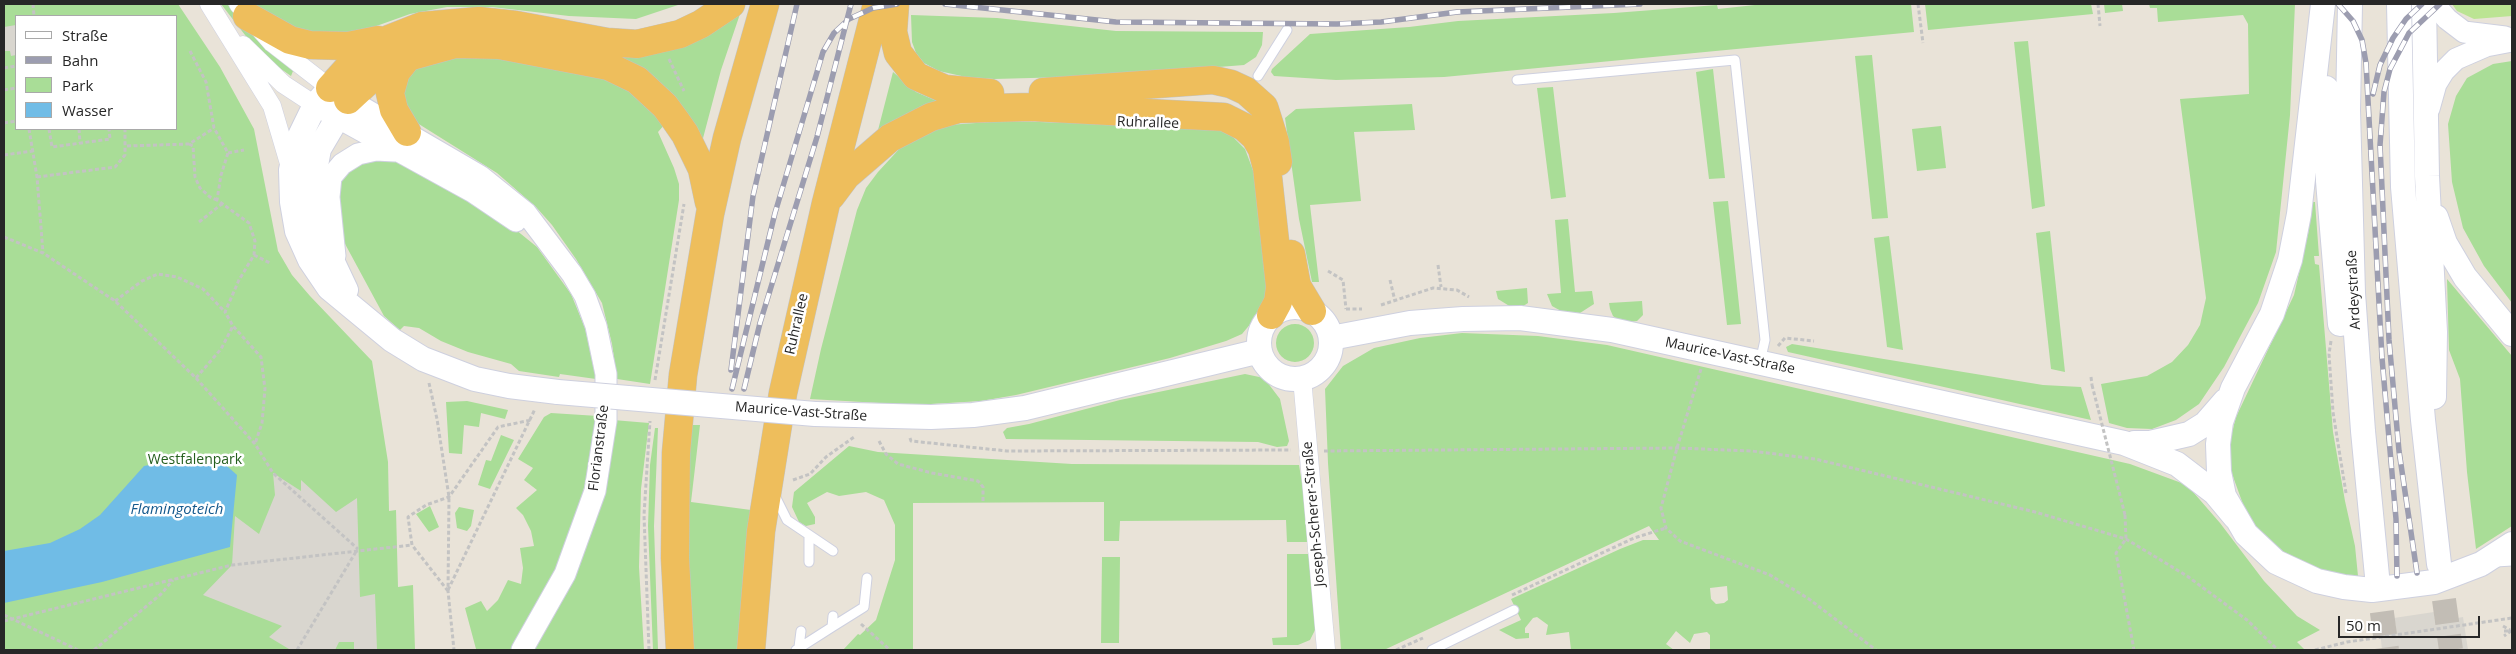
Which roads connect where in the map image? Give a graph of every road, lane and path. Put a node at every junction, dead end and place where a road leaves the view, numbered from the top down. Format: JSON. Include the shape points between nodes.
{"nodes":[{"id":1,"x":209,"y":4,"type":"edge"},
{"id":2,"x":731,"y":4,"type":"edge"},
{"id":3,"x":765,"y":4,"type":"edge"},
{"id":4,"x":877,"y":4,"type":"edge"},
{"id":5,"x":895,"y":4,"type":"edge"},
{"id":6,"x":1918,"y":4,"type":"edge"},
{"id":7,"x":2098,"y":4,"type":"edge"},
{"id":8,"x":2324,"y":4,"type":"edge"},
{"id":9,"x":2350,"y":4,"type":"edge"},
{"id":10,"x":2399,"y":4,"type":"edge"},
{"id":11,"x":2424,"y":4,"type":"edge"},
{"id":12,"x":2434,"y":4,"type":"edge"},
{"id":13,"x":237,"y":16,"type":"edge"},
{"id":14,"x":2100,"y":26,"type":"dead end"},
{"id":15,"x":1287,"y":30,"type":"dead end"},
{"id":16,"x":2512,"y":40,"type":"edge"},
{"id":17,"x":1923,"y":43,"type":"dead end"},
{"id":18,"x":399,"y":48,"type":"junction"},
{"id":19,"x":190,"y":51,"type":"dead end"},
{"id":20,"x":665,"y":51,"type":"dead end"},
{"id":21,"x":1258,"y":76,"type":"dead end"},
{"id":22,"x":1516,"y":80,"type":"dead end"},
{"id":23,"x":688,"y":100,"type":"dead end"},
{"id":24,"x":332,"y":103,"type":"junction"},
{"id":25,"x":2426,"y":120,"type":"junction"},
{"id":26,"x":214,"y":128,"type":"junction"},
{"id":27,"x":29,"y":130,"type":"edge"},
{"id":28,"x":49,"y":130,"type":"edge"},
{"id":29,"x":79,"y":130,"type":"edge"},
{"id":30,"x":108,"y":130,"type":"edge"},
{"id":31,"x":125,"y":130,"type":"edge"},
{"id":32,"x":402,"y":142,"type":"junction"},
{"id":33,"x":80,"y":143,"type":"junction"},
{"id":34,"x":189,"y":144,"type":"junction"},
{"id":35,"x":127,"y":146,"type":"junction"},
{"id":36,"x":244,"y":150,"type":"dead end"},
{"id":37,"x":33,"y":151,"type":"junction"},
{"id":38,"x":228,"y":153,"type":"junction"},
{"id":39,"x":4,"y":155,"type":"edge"},
{"id":40,"x":291,"y":170,"type":"junction"},
{"id":41,"x":2427,"y":176,"type":"junction"},
{"id":42,"x":37,"y":177,"type":"junction"},
{"id":43,"x":217,"y":200,"type":"junction"},
{"id":44,"x":223,"y":203,"type":"junction"},
{"id":45,"x":826,"y":203,"type":"junction"},
{"id":46,"x":710,"y":214,"type":"junction"},
{"id":47,"x":199,"y":222,"type":"dead end"},
{"id":48,"x":4,"y":237,"type":"edge"},
{"id":49,"x":43,"y":253,"type":"junction"},
{"id":50,"x":254,"y":255,"type":"junction"},
{"id":51,"x":270,"y":263,"type":"dead end"},
{"id":52,"x":1438,"y":265,"type":"dead end"},
{"id":53,"x":1328,"y":271,"type":"dead end"},
{"id":54,"x":337,"y":273,"type":"junction"},
{"id":55,"x":1390,"y":280,"type":"dead end"},
{"id":56,"x":1441,"y":287,"type":"junction"},
{"id":57,"x":115,"y":301,"type":"junction"},
{"id":58,"x":1395,"y":301,"type":"junction"},
{"id":59,"x":1379,"y":306,"type":"dead end"},
{"id":60,"x":1471,"y":306,"type":"dead end"},
{"id":61,"x":1346,"y":309,"type":"junction"},
{"id":62,"x":1372,"y":309,"type":"dead end"},
{"id":63,"x":358,"y":310,"type":"junction"},
{"id":64,"x":1312,"y":311,"type":"junction"},
{"id":65,"x":225,"y":312,"type":"junction"},
{"id":66,"x":1271,"y":315,"type":"junction"},
{"id":67,"x":1346,"y":317,"type":"dead end"},
{"id":68,"x":233,"y":326,"type":"junction"},
{"id":69,"x":2512,"y":334,"type":"edge"},
{"id":70,"x":1331,"y":338,"type":"junction"},
{"id":71,"x":1260,"y":351,"type":"junction"},
{"id":72,"x":1707,"y":351,"type":"junction"},
{"id":73,"x":1760,"y":362,"type":"junction"},
{"id":74,"x":2091,"y":377,"type":"dead end"},
{"id":75,"x":196,"y":378,"type":"junction"},
{"id":76,"x":1302,"y":378,"type":"junction"},
{"id":77,"x":429,"y":384,"type":"dead end"},
{"id":78,"x":2233,"y":388,"type":"junction"},
{"id":79,"x":536,"y":407,"type":"dead end"},
{"id":80,"x":531,"y":420,"type":"junction"},
{"id":81,"x":2362,"y":431,"type":"junction"},
{"id":82,"x":854,"y":437,"type":"dead end"},
{"id":83,"x":879,"y":441,"type":"dead end"},
{"id":84,"x":911,"y":441,"type":"dead end"},
{"id":85,"x":2124,"y":443,"type":"junction"},
{"id":86,"x":255,"y":444,"type":"junction"},
{"id":87,"x":1677,"y":448,"type":"junction"},
{"id":88,"x":1309,"y":450,"type":"junction"},
{"id":89,"x":780,"y":480,"type":"junction"},
{"id":90,"x":449,"y":498,"type":"junction"},
{"id":91,"x":983,"y":503,"type":"dead end"},
{"id":92,"x":2433,"y":509,"type":"junction"},
{"id":93,"x":2235,"y":518,"type":"junction"},
{"id":94,"x":1666,"y":528,"type":"junction"},
{"id":95,"x":809,"y":536,"type":"junction"},
{"id":96,"x":2126,"y":539,"type":"junction"},
{"id":97,"x":2512,"y":544,"type":"edge"},
{"id":98,"x":412,"y":545,"type":"junction"},
{"id":99,"x":358,"y":549,"type":"junction"},
{"id":100,"x":833,"y":551,"type":"dead end"},
{"id":101,"x":2512,"y":561,"type":"edge"},
{"id":102,"x":809,"y":562,"type":"dead end"},
{"id":103,"x":2439,"y":564,"type":"tunnel mouth"},
{"id":104,"x":2481,"y":564,"type":"junction"},
{"id":105,"x":2378,"y":576,"type":"tunnel mouth"},
{"id":106,"x":867,"y":578,"type":"dead end"},
{"id":107,"x":173,"y":580,"type":"junction"},
{"id":108,"x":448,"y":591,"type":"junction"},
{"id":109,"x":1509,"y":597,"type":"dead end"},
{"id":110,"x":1514,"y":610,"type":"dead end"},
{"id":111,"x":4,"y":615,"type":"edge"},
{"id":112,"x":851,"y":615,"type":"junction"},
{"id":113,"x":833,"y":616,"type":"dead end"},
{"id":114,"x":12,"y":618,"type":"junction"},
{"id":115,"x":2512,"y":618,"type":"edge"},
{"id":116,"x":4,"y":621,"type":"edge"},
{"id":117,"x":2503,"y":626,"type":"dead end"},
{"id":118,"x":832,"y":627,"type":"junction"},
{"id":119,"x":2510,"y":630,"type":"junction"},
{"id":120,"x":801,"y":631,"type":"dead end"},
{"id":121,"x":2504,"y":631,"type":"dead end"},
{"id":122,"x":2504,"y":636,"type":"dead end"},
{"id":123,"x":1426,"y":637,"type":"dead end"},
{"id":124,"x":798,"y":649,"type":"edge"},
{"id":125,"x":78,"y":650,"type":"edge"},
{"id":126,"x":94,"y":650,"type":"edge"},
{"id":127,"x":297,"y":650,"type":"edge"},
{"id":128,"x":454,"y":650,"type":"edge"},
{"id":129,"x":522,"y":650,"type":"edge"},
{"id":130,"x":680,"y":650,"type":"edge"},
{"id":131,"x":751,"y":650,"type":"edge"},
{"id":132,"x":890,"y":650,"type":"edge"},
{"id":133,"x":1326,"y":650,"type":"edge"},
{"id":134,"x":1396,"y":650,"type":"edge"},
{"id":135,"x":1432,"y":650,"type":"edge"},
{"id":136,"x":1876,"y":650,"type":"edge"},
{"id":137,"x":2134,"y":650,"type":"edge"},
{"id":138,"x":2278,"y":650,"type":"edge"},
{"id":139,"x":2315,"y":650,"type":"edge"}],
"edges":[{"from":1,"to":13,"type":"street"},
{"from":2,"to":18,"type":"highway","via":[[680,34],[637,44],[479,22],[422,26]]},
{"from":3,"to":46,"type":"highway","via":[[727,138]]},
{"from":4,"to":45,"type":"highway","name":"Ruhrallee"},
{"from":5,"to":64,"type":"highway","via":[[893,32],[898,53],[916,76],[945,90],[963,93],[1037,92],[1214,80],[1246,91],[1264,107],[1269,119],[1297,286]]},
{"from":6,"to":17,"type":"path"},
{"from":7,"to":14,"type":"path"},
{"from":8,"to":78,"type":"main road","via":[[2299,214],[2290,260],[2272,314]]},
{"from":8,"to":81,"type":"main road","via":[[2328,181],[2338,315]]},
{"from":9,"to":81,"type":"main road","name":"Ardeystraße","via":[[2350,199]]},
{"from":10,"to":92,"type":"main road","via":[[2403,187]]},
{"from":11,"to":25,"type":"main road"},
{"from":12,"to":16,"type":"street","via":[[2464,32]]},
{"from":13,"to":18,"type":"highway","via":[[290,40],[310,45]]},
{"from":13,"to":24,"type":"street","via":[[272,44]]},
{"from":13,"to":24,"type":"street","via":[[282,84]]},
{"from":13,"to":40,"type":"street","via":[[272,106]]},
{"from":15,"to":21,"type":"lane"},
{"from":16,"to":25,"type":"street","via":[[2456,59],[2436,84]]},
{"from":18,"to":24,"type":"highway","via":[[377,73]]},
{"from":18,"to":32,"type":"highway","via":[[390,93]]},
{"from":18,"to":46,"type":"highway","via":[[499,44],[608,66],[637,80],[664,106],[685,134],[704,175]]},
{"from":19,"to":26,"type":"path","via":[[206,82]]},
{"from":20,"to":23,"type":"path"},
{"from":22,"to":73,"type":"lane","via":[[1735,60],[1765,340]]},
{"from":24,"to":32,"type":"street","name":"Florianstraße"},
{"from":24,"to":40,"type":"main road","name":"Maurice-Vast-Straße","via":[[297,142]]},
{"from":24,"to":54,"type":"main road","name":"Maurice-Vast-Straße","via":[[314,176],[314,206],[322,239]]},
{"from":25,"to":41,"type":"main road"},
{"from":26,"to":34,"type":"path"},
{"from":26,"to":38,"type":"path"},
{"from":27,"to":37,"type":"path"},
{"from":28,"to":33,"type":"path","via":[[52,147]]},
{"from":29,"to":33,"type":"path"},
{"from":30,"to":33,"type":"path","via":[[110,140]]},
{"from":31,"to":35,"type":"path"},
{"from":32,"to":54,"type":"street","via":[[358,154],[342,164],[332,177],[329,197]]},
{"from":32,"to":129,"type":"street","name":"Florianstraße","via":[[480,176],[526,213],[572,274],[585,296],[596,326],[606,374],[606,420],[595,490],[565,574]]},
{"from":34,"to":35,"type":"path"},
{"from":34,"to":43,"type":"path","via":[[193,146],[195,178],[200,188]]},
{"from":35,"to":42,"type":"path","via":[[125,155],[115,167]]},
{"from":36,"to":38,"type":"path"},
{"from":37,"to":39,"type":"path"},
{"from":37,"to":42,"type":"path"},
{"from":38,"to":43,"type":"path"},
{"from":40,"to":63,"type":"main road","name":"Maurice-Vast-Straße","via":[[297,231],[310,260],[329,288]]},
{"from":41,"to":69,"type":"main road","via":[[2432,206],[2445,243],[2465,278]]},
{"from":41,"to":92,"type":"main road","via":[[2435,332]]},
{"from":42,"to":49,"type":"path"},
{"from":43,"to":44,"type":"path"},
{"from":44,"to":47,"type":"path"},
{"from":44,"to":50,"type":"path","via":[[249,223]]},
{"from":45,"to":66,"type":"highway","via":[[846,176],[890,138],[931,117],[958,110],[1031,107],[1224,117],[1256,136],[1267,168],[1280,287],[1278,302]]},
{"from":45,"to":89,"type":"highway","name":"Ruhrallee","via":[[794,336]]},
{"from":46,"to":130,"type":"highway","via":[[683,375],[676,453],[674,558]]},
{"from":48,"to":49,"type":"path"},
{"from":49,"to":57,"type":"path"},
{"from":50,"to":51,"type":"path"},
{"from":50,"to":65,"type":"path"},
{"from":52,"to":56,"type":"path"},
{"from":53,"to":61,"type":"path","via":[[1342,280]]},
{"from":54,"to":63,"type":"main road","name":"Maurice-Vast-Straße"},
{"from":55,"to":58,"type":"path"},
{"from":56,"to":58,"type":"path"},
{"from":56,"to":60,"type":"path","via":[[1470,297]]},
{"from":57,"to":65,"type":"path","via":[[142,281],[158,274],[177,277],[203,288]]},
{"from":57,"to":75,"type":"path"},
{"from":58,"to":59,"type":"path"},
{"from":61,"to":62,"type":"path"},
{"from":61,"to":67,"type":"path"},
{"from":63,"to":71,"type":"main road","name":"Maurice-Vast-Straße","bridge":true,"via":[[392,340],[423,359],[445,369],[509,386],[815,414],[931,417],[1025,408]]},
{"from":64,"to":66,"type":"main road","via":[[1297,307]]},
{"from":64,"to":70,"type":"main road","via":[[1325,323]]},
{"from":65,"to":68,"type":"path"},
{"from":66,"to":71,"type":"main road","via":[[1259,336]]},
{"from":68,"to":75,"type":"path","via":[[221,349]]},
{"from":68,"to":86,"type":"path","via":[[261,357],[265,388],[262,423]]},
{"from":70,"to":72,"type":"main road","name":"Maurice-Vast-Straße","via":[[1410,323],[1520,318],[1612,330]]},
{"from":70,"to":76,"type":"main road","via":[[1331,349],[1323,366]]},
{"from":71,"to":76,"type":"main road","via":[[1272,371],[1288,378]]},
{"from":72,"to":73,"type":"main road","name":"Maurice-Vast-Straße"},
{"from":72,"to":87,"type":"path"},
{"from":73,"to":85,"type":"main road","name":"Maurice-Vast-Straße"},
{"from":74,"to":96,"type":"path","bridge":true,"via":[[2125,515]]},
{"from":75,"to":86,"type":"path"},
{"from":76,"to":88,"type":"street","name":"Joseph-Scherer-Straße"},
{"from":77,"to":90,"type":"path"},
{"from":78,"to":85,"type":"main road","via":[[2206,424],[2189,434],[2150,443]]},
{"from":78,"to":93,"type":"main road","via":[[2221,422],[2218,444],[2224,496]]},
{"from":79,"to":80,"type":"path"},
{"from":80,"to":90,"type":"path","via":[[498,428]]},
{"from":80,"to":108,"type":"path"},
{"from":81,"to":105,"type":"main road","name":"Ardeystraße"},
{"from":82,"to":89,"type":"path","via":[[826,457],[810,474]]},
{"from":83,"to":91,"type":"path","via":[[886,454],[898,464],[978,481],[983,487]]},
{"from":84,"to":88,"type":"path","via":[[1006,451]]},
{"from":85,"to":93,"type":"main road","via":[[2177,464],[2215,493]]},
{"from":86,"to":99,"type":"path","via":[[273,473]]},
{"from":87,"to":88,"type":"path"},
{"from":87,"to":94,"type":"path","via":[[1661,508]]},
{"from":87,"to":96,"type":"path","via":[[1752,451],[1815,459],[2035,512]]},
{"from":88,"to":133,"type":"street","name":"Joseph-Scherer-Straße"},
{"from":89,"to":95,"type":"lane","via":[[787,520]]},
{"from":89,"to":131,"type":"highway","name":"Ruhrallee","via":[[755,589]]},
{"from":90,"to":98,"type":"path","via":[[426,505],[408,517]]},
{"from":90,"to":108,"type":"path"},
{"from":92,"to":103,"type":"main road"},
{"from":93,"to":104,"type":"main road","via":[[2246,534],[2276,562],[2317,580],[2344,587],[2372,590],[2434,582]]},
{"from":94,"to":109,"type":"path","via":[[1634,538]]},
{"from":94,"to":136,"type":"path","via":[[1680,541],[1770,575],[1809,599]]},
{"from":95,"to":100,"type":"lane"},
{"from":95,"to":102,"type":"lane"},
{"from":96,"to":137,"type":"path","via":[[2116,553]]},
{"from":96,"to":138,"type":"path","via":[[2202,586],[2247,620]]},
{"from":97,"to":104,"type":"main road"},
{"from":98,"to":99,"type":"path"},
{"from":98,"to":108,"type":"path"},
{"from":99,"to":107,"type":"path","via":[[232,565]]},
{"from":99,"to":127,"type":"path"},
{"from":101,"to":104,"type":"lane"},
{"from":106,"to":112,"type":"lane","via":[[864,608]]},
{"from":107,"to":114,"type":"path"},
{"from":107,"to":126,"type":"path","via":[[161,594]]},
{"from":108,"to":128,"type":"path"},
{"from":110,"to":135,"type":"lane"},
{"from":111,"to":114,"type":"path"},
{"from":112,"to":118,"type":"lane"},
{"from":112,"to":132,"type":"path"},
{"from":113,"to":118,"type":"lane"},
{"from":114,"to":116,"type":"path"},
{"from":114,"to":125,"type":"path"},
{"from":115,"to":139,"type":"path","via":[[2347,642]]},
{"from":117,"to":119,"type":"path"},
{"from":118,"to":124,"type":"lane"},
{"from":119,"to":121,"type":"path"},
{"from":119,"to":122,"type":"path"},
{"from":120,"to":124,"type":"lane"},
{"from":123,"to":134,"type":"path"}]}
